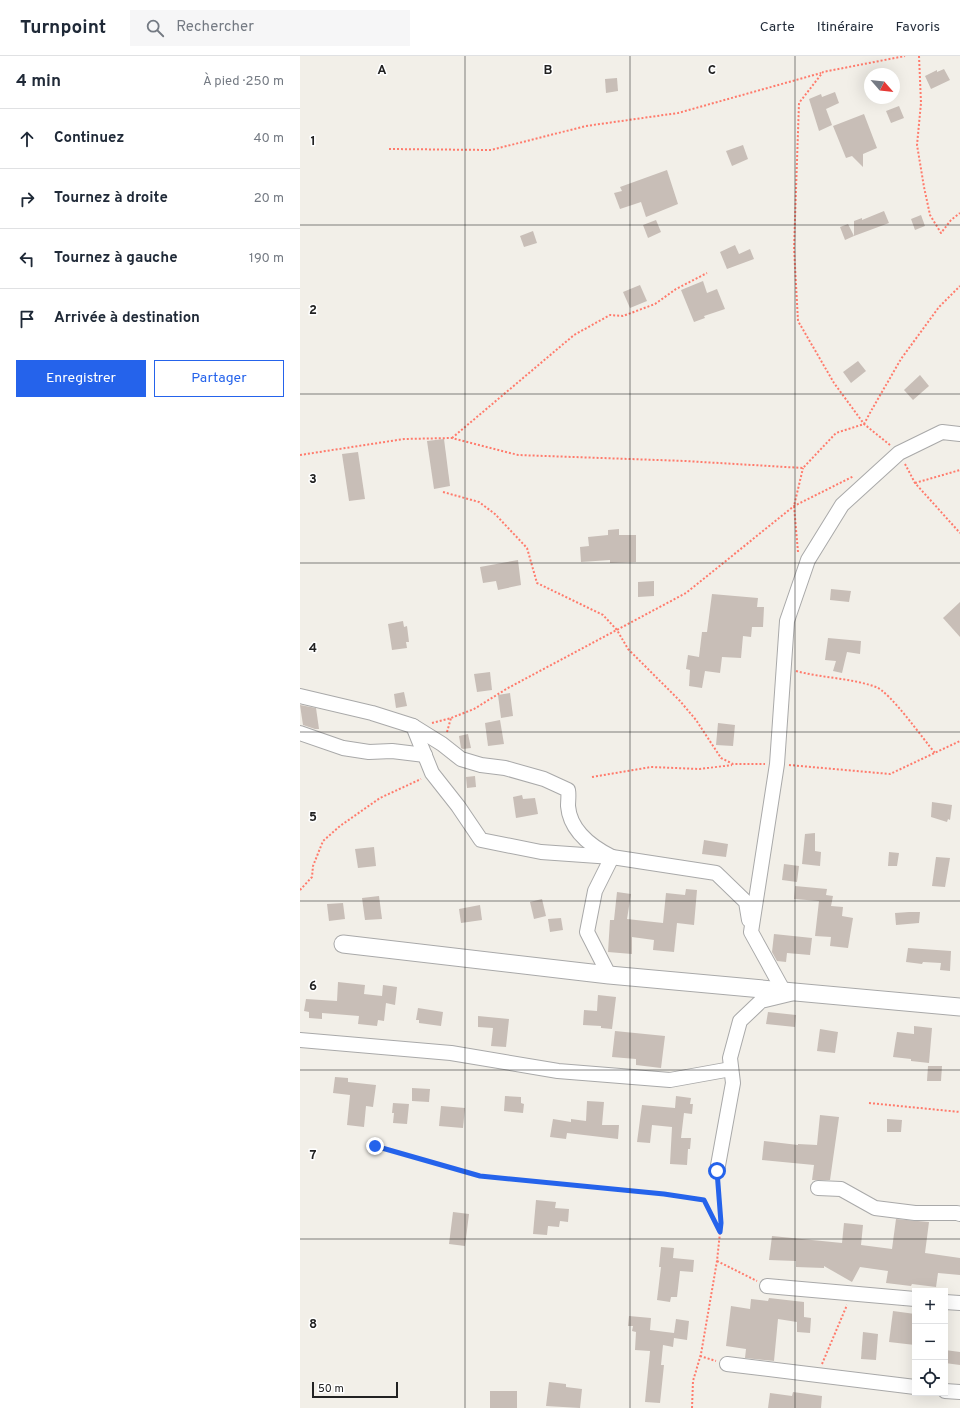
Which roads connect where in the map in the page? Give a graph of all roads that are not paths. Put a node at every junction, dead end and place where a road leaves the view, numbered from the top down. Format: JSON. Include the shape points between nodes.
{"nodes":[{"id":1,"x":960,"y":434,"type":"edge"},
{"id":2,"x":300,"y":696,"type":"edge"},
{"id":3,"x":413,"y":726,"type":"junction"},
{"id":4,"x":300,"y":733,"type":"edge"},
{"id":5,"x":425,"y":755,"type":"junction"},
{"id":6,"x":612,"y":857,"type":"junction"},
{"id":7,"x":750,"y":932,"type":"junction"},
{"id":8,"x":343,"y":944,"type":"dead end"},
{"id":9,"x":610,"y":975,"type":"junction"},
{"id":10,"x":791,"y":991,"type":"junction"},
{"id":11,"x":960,"y":1007,"type":"edge"},
{"id":12,"x":300,"y":1040,"type":"edge"},
{"id":13,"x":731,"y":1069,"type":"junction"},
{"id":14,"x":717,"y":1171,"type":"road end"},
{"id":15,"x":818,"y":1188,"type":"dead end"},
{"id":16,"x":960,"y":1214,"type":"edge"},
{"id":17,"x":767,"y":1286,"type":"road end"},
{"id":18,"x":912,"y":1299,"type":"edge"},
{"id":19,"x":948,"y":1302,"type":"edge"},
{"id":20,"x":960,"y":1303,"type":"edge"},
{"id":21,"x":727,"y":1364,"type":"road end"},
{"id":22,"x":912,"y":1387,"type":"edge"},
{"id":23,"x":948,"y":1391,"type":"edge"},
{"id":24,"x":960,"y":1392,"type":"edge"}],
"edges":[{"from":1,"to":7,"type":"street","via":[[942,432],[899,453],[842,504],[808,560],[787,621],[777,764]]},
{"from":2,"to":3,"type":"street","via":[[372,713]]},
{"from":3,"to":5,"type":"street"},
{"from":3,"to":6,"type":"street","via":[[461,759],[544,779],[568,790],[568,806],[575,827],[598,850]]},
{"from":4,"to":5,"type":"street","via":[[343,748]]},
{"from":5,"to":6,"type":"street","via":[[432,772],[481,840],[541,852]]},
{"from":6,"to":7,"type":"street","via":[[716,874],[746,902]]},
{"from":6,"to":9,"type":"street","via":[[595,891],[587,932]]},
{"from":7,"to":10,"type":"street"},
{"from":8,"to":9,"type":"street"},
{"from":9,"to":10,"type":"street"},
{"from":10,"to":11,"type":"street"},
{"from":10,"to":13,"type":"street","via":[[762,1001],[740,1021],[730,1058]]},
{"from":12,"to":13,"type":"street","via":[[451,1053],[558,1071],[670,1080]]},
{"from":13,"to":14,"type":"street","via":[[733,1083]]},
{"from":15,"to":16,"type":"street","via":[[841,1189],[875,1208],[915,1213]]},
{"from":17,"to":18,"type":"street"},
{"from":19,"to":20,"type":"street"},
{"from":21,"to":22,"type":"street"},
{"from":23,"to":24,"type":"street"}]}
